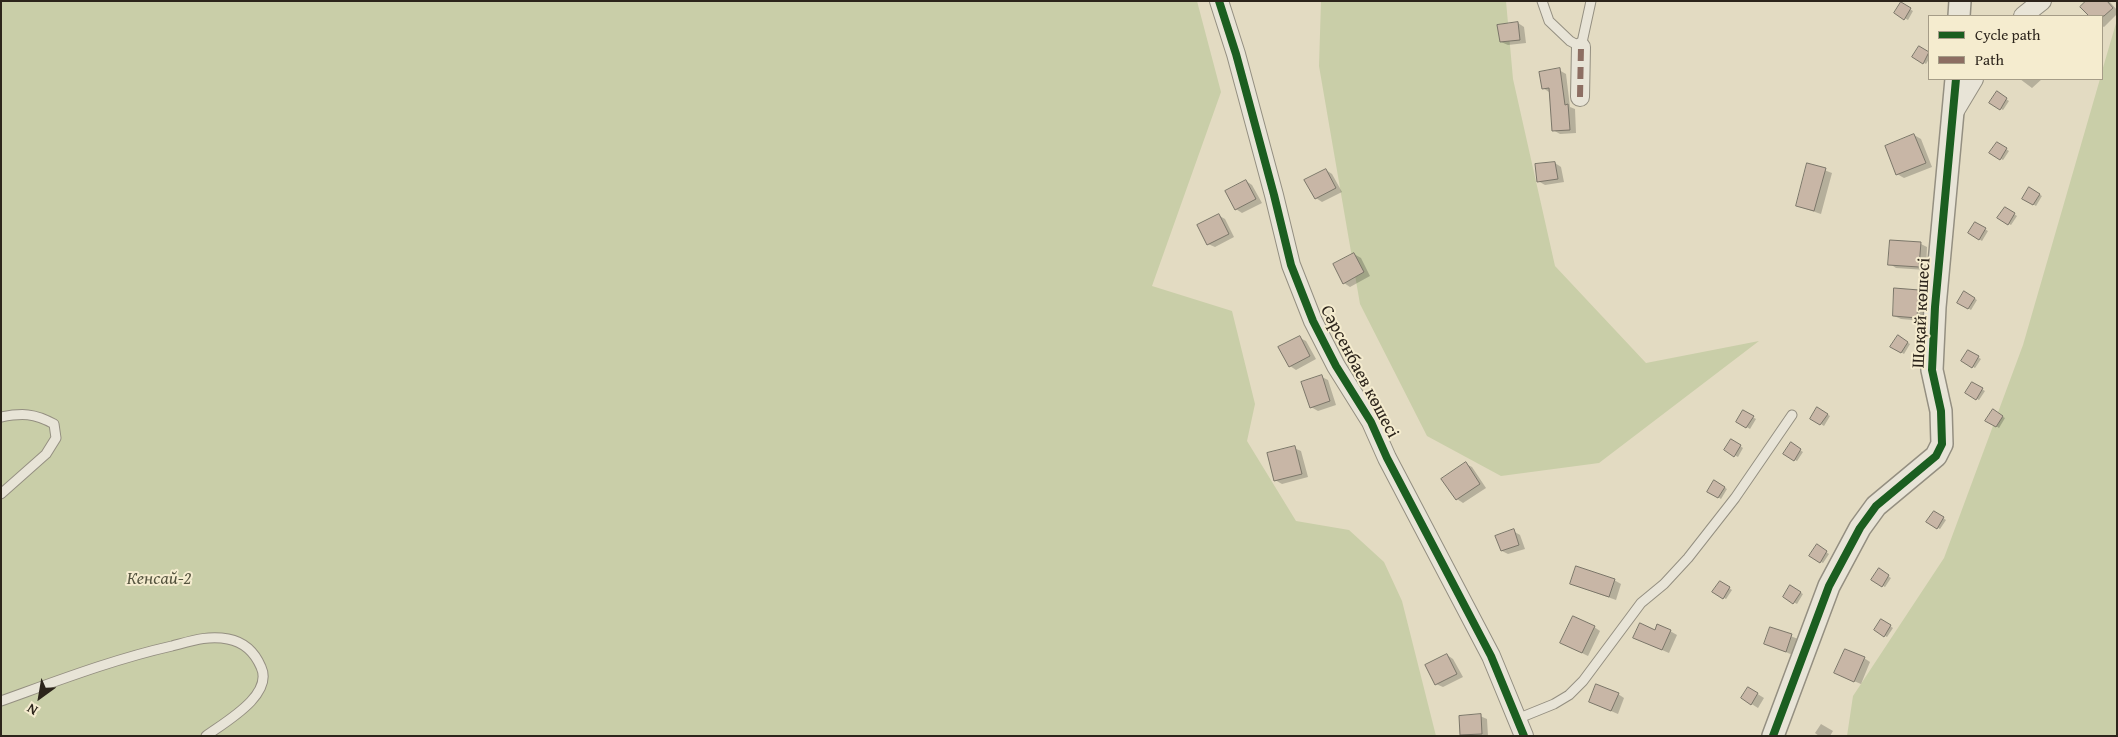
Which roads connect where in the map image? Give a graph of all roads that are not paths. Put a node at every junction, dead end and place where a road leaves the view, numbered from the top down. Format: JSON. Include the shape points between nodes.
{"nodes":[{"id":1,"x":1219,"y":1,"type":"edge"},
{"id":2,"x":1542,"y":1,"type":"edge"},
{"id":3,"x":1591,"y":1,"type":"edge"},
{"id":4,"x":1960,"y":1,"type":"edge"},
{"id":5,"x":2042,"y":1,"type":"edge"},
{"id":6,"x":1959,"y":15,"type":"edge"},
{"id":7,"x":2024,"y":15,"type":"edge"},
{"id":8,"x":1582,"y":47,"type":"junction"},
{"id":9,"x":1956,"y":80,"type":"edge"},
{"id":10,"x":1973,"y":80,"type":"edge"},
{"id":11,"x":1580,"y":97,"type":"dead end"},
{"id":12,"x":1953,"y":114,"type":"junction"},
{"id":13,"x":1792,"y":415,"type":"dead end"},
{"id":14,"x":1,"y":417,"type":"edge"},
{"id":15,"x":1,"y":494,"type":"edge"},
{"id":16,"x":1,"y":701,"type":"edge"},
{"id":17,"x":1517,"y":719,"type":"junction"},
{"id":18,"x":206,"y":736,"type":"edge"},
{"id":19,"x":1524,"y":736,"type":"edge"},
{"id":20,"x":1773,"y":736,"type":"edge"}],
"edges":[{"from":1,"to":17,"type":"street","name":"Сәрсенбаев көшесі","via":[[1291,265],[1313,321],[1371,422],[1491,656]]},
{"from":2,"to":8,"type":"lane","via":[[1549,21],[1570,41]]},
{"from":3,"to":8,"type":"lane"},
{"from":4,"to":6,"type":"street"},
{"from":5,"to":7,"type":"street"},
{"from":8,"to":11,"type":"street"},
{"from":9,"to":12,"type":"street","name":"Шоқай көшесі"},
{"from":10,"to":12,"type":"street"},
{"from":12,"to":20,"type":"street","name":"Шоқай көшесі","via":[[1932,370],[1942,444],[1936,456],[1876,506],[1860,528],[1829,586]]},
{"from":13,"to":17,"type":"lane","via":[[1735,498],[1688,558],[1641,603],[1583,681],[1554,704]]},
{"from":14,"to":15,"type":"lane","via":[[21,413],[42,417],[54,424],[56,438],[46,454]]},
{"from":16,"to":18,"type":"lane","via":[[152,650],[206,637],[229,639],[256,656],[263,671],[262,688],[247,706]]},
{"from":17,"to":19,"type":"street","name":"Сәрсенбаев көшесі"}]}
